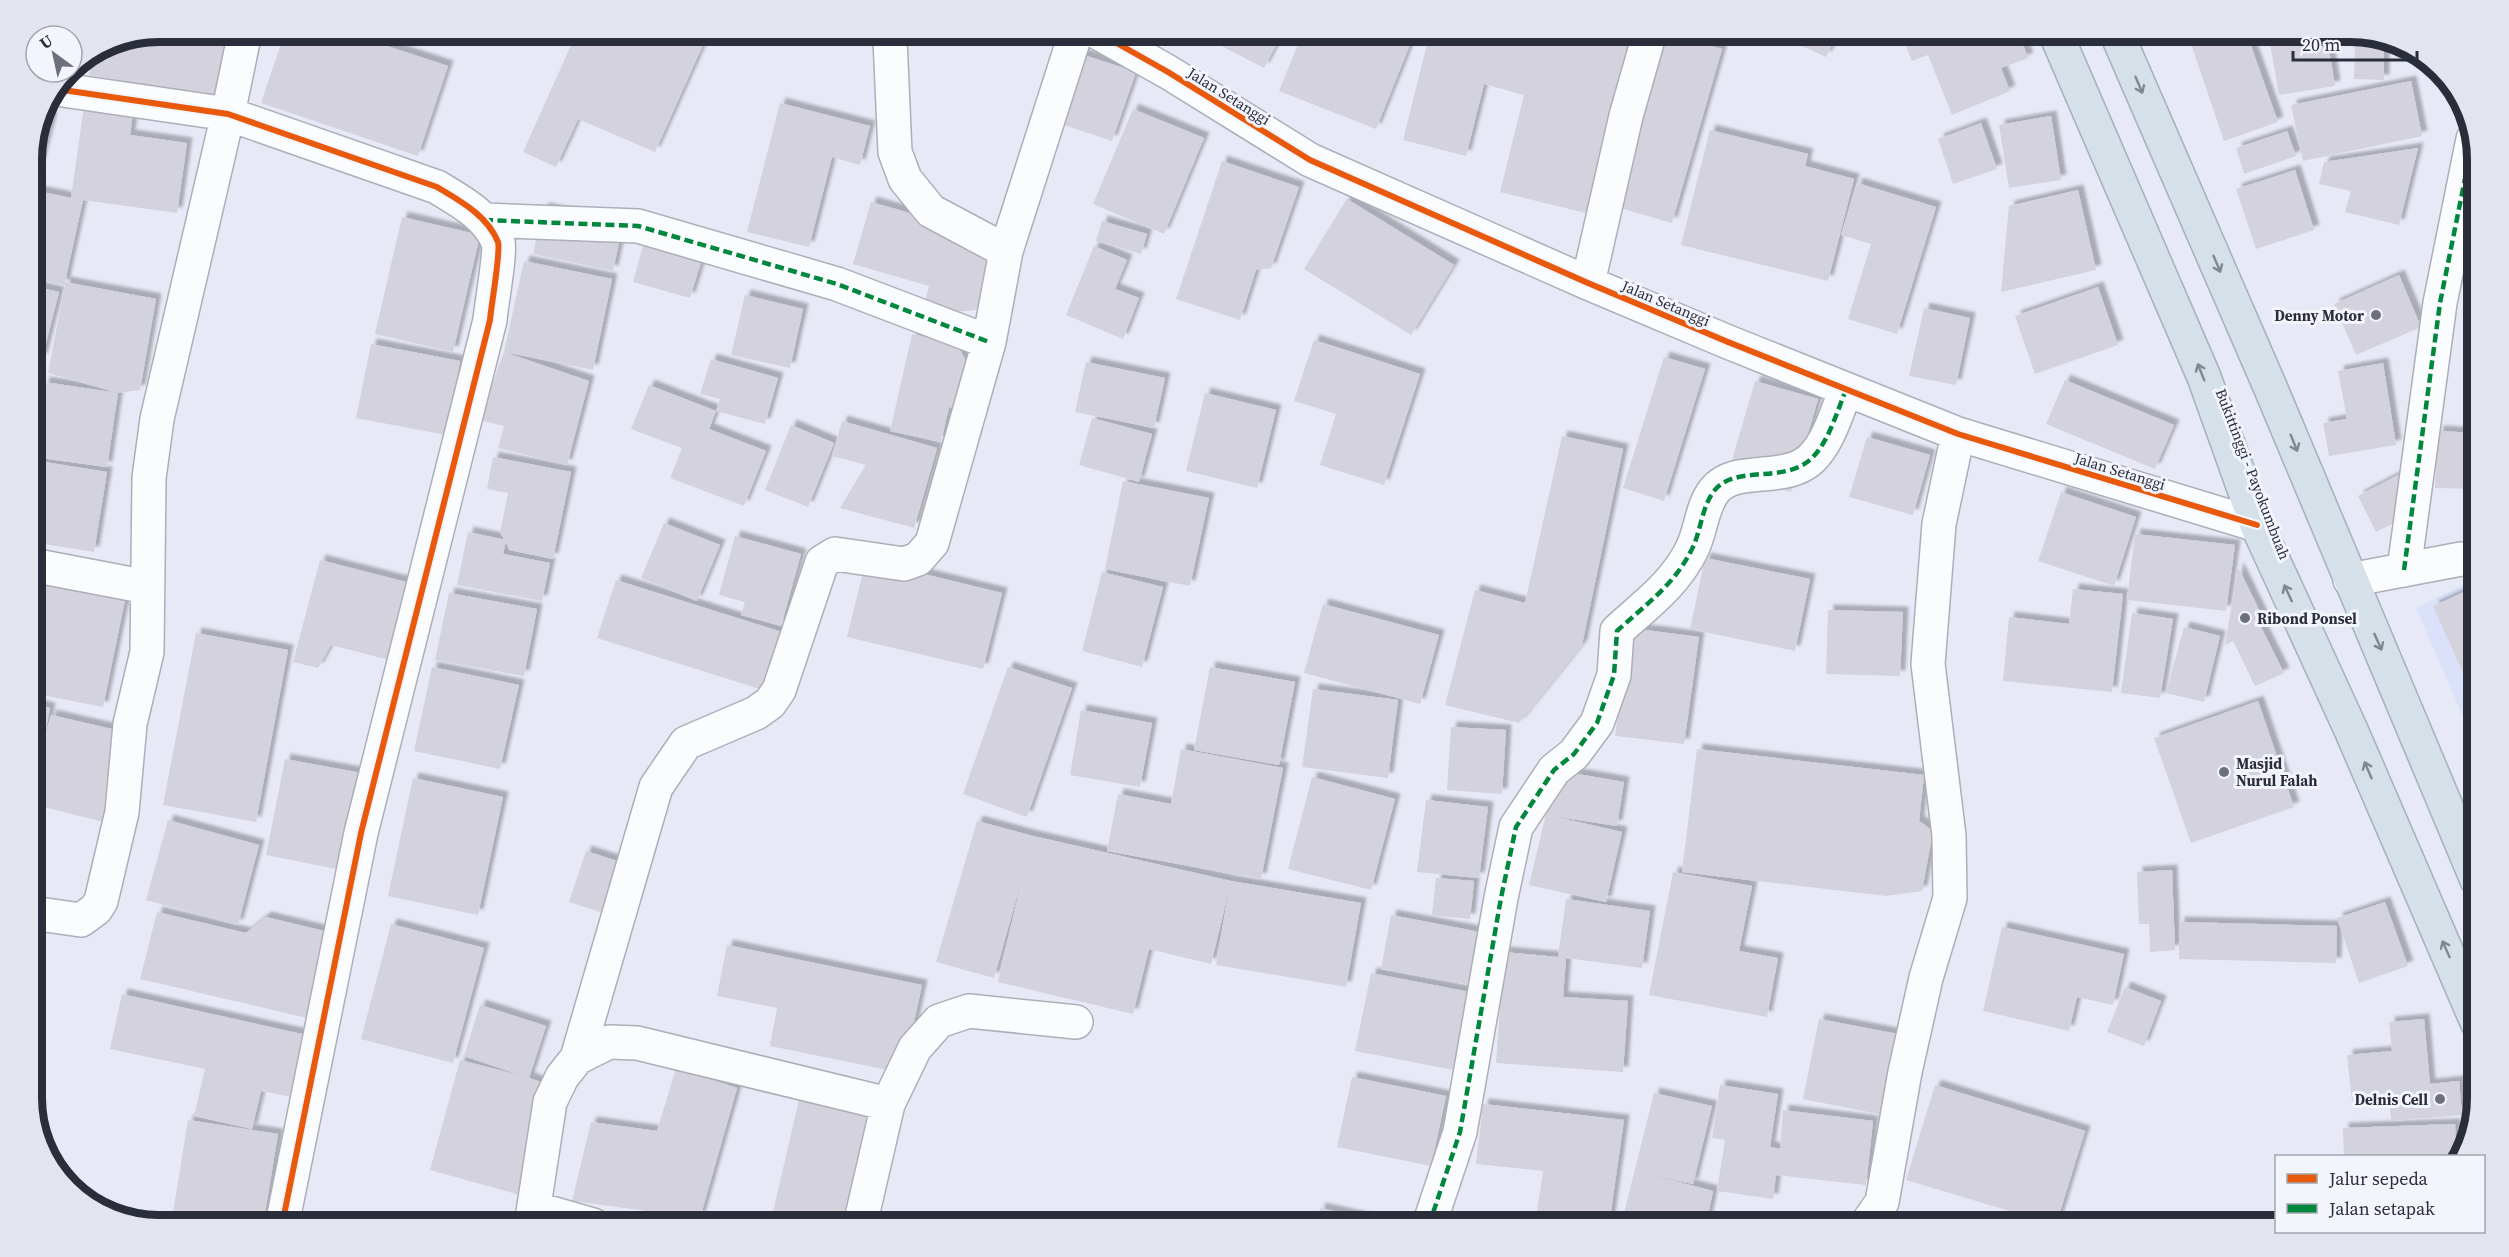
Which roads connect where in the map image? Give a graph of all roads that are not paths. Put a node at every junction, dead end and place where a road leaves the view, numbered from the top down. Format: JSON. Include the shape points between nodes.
{"nodes":[{"id":1,"x":243,"y":42,"type":"edge"},
{"id":2,"x":890,"y":42,"type":"edge"},
{"id":3,"x":1073,"y":42,"type":"edge"},
{"id":4,"x":1115,"y":42,"type":"edge"},
{"id":5,"x":1647,"y":42,"type":"edge"},
{"id":6,"x":2059,"y":42,"type":"edge"},
{"id":7,"x":2120,"y":42,"type":"edge"},
{"id":8,"x":65,"y":90,"type":"edge"},
{"id":9,"x":228,"y":114,"type":"junction"},
{"id":10,"x":2467,"y":169,"type":"edge"},
{"id":11,"x":484,"y":220,"type":"junction"},
{"id":12,"x":1006,"y":251,"type":"junction"},
{"id":13,"x":1588,"y":283,"type":"junction"},
{"id":14,"x":989,"y":342,"type":"junction"},
{"id":15,"x":1846,"y":390,"type":"junction"},
{"id":16,"x":1958,"y":434,"type":"junction"},
{"id":17,"x":2257,"y":525,"type":"junction"},
{"id":18,"x":2467,"y":559,"type":"edge"},
{"id":19,"x":42,"y":567,"type":"edge"},
{"id":20,"x":2404,"y":570,"type":"junction"},
{"id":21,"x":2350,"y":580,"type":"junction"},
{"id":22,"x":147,"y":587,"type":"junction"},
{"id":23,"x":2467,"y":856,"type":"edge"},
{"id":24,"x":42,"y":914,"type":"edge"},
{"id":25,"x":2467,"y":997,"type":"edge"},
{"id":26,"x":1076,"y":1022,"type":"dead end"},
{"id":27,"x":578,"y":1058,"type":"junction"},
{"id":28,"x":888,"y":1104,"type":"junction"},
{"id":29,"x":284,"y":1215,"type":"edge"},
{"id":30,"x":533,"y":1215,"type":"edge"},
{"id":31,"x":863,"y":1215,"type":"edge"},
{"id":32,"x":1434,"y":1215,"type":"edge"},
{"id":33,"x":1878,"y":1215,"type":"edge"}],
"edges":[{"from":1,"to":9,"type":"street"},
{"from":2,"to":12,"type":"street","via":[[895,152],[905,180],[931,211]]},
{"from":3,"to":12,"type":"street"},
{"from":4,"to":13,"type":"street","name":"Jalan Setanggi","via":[[1310,160]]},
{"from":5,"to":13,"type":"street"},
{"from":17,"to":6,"type":"highway","name":"Bukittinggi - Payokumbuah","one_way":true,"via":[[2204,377]]},
{"from":7,"to":21,"type":"highway","one_way":true},
{"from":8,"to":9,"type":"street"},
{"from":9,"to":11,"type":"street","via":[[437,187]]},
{"from":9,"to":22,"type":"street","via":[[157,419],[149,478]]},
{"from":10,"to":20,"type":"street","via":[[2440,303]]},
{"from":11,"to":14,"type":"street","via":[[638,226],[837,284]]},
{"from":11,"to":29,"type":"street","via":[[499,244],[490,320],[361,833]]},
{"from":12,"to":14,"type":"street"},
{"from":13,"to":15,"type":"street","name":"Jalan Setanggi"},
{"from":14,"to":27,"type":"street","via":[[932,543],[918,559],[904,564],[835,554],[822,562],[779,690],[770,703],[756,713],[686,742],[657,787]]},
{"from":15,"to":16,"type":"street","name":"Jalan Setanggi"},
{"from":15,"to":32,"type":"street","via":[[1823,443],[1811,459],[1795,469],[1727,481],[1714,490],[1682,568],[1659,595],[1617,631],[1614,675],[1597,723],[1574,754],[1554,770],[1516,827],[1460,1132]]},
{"from":16,"to":17,"type":"street","name":"Jalan Setanggi"},
{"from":16,"to":33,"type":"street","via":[[1939,525],[1928,664],[1949,836],[1950,898],[1926,978]]},
{"from":25,"to":17,"type":"highway","name":"Bukittinggi - Payokumbuah","one_way":true},
{"from":18,"to":20,"type":"street"},
{"from":19,"to":22,"type":"street"},
{"from":20,"to":21,"type":"street"},
{"from":21,"to":23,"type":"highway","one_way":true},
{"from":22,"to":24,"type":"street","via":[[147,652],[130,724],[122,812],[101,902],[81,920]]},
{"from":26,"to":28,"type":"street","via":[[969,1011],[939,1021],[915,1048]]},
{"from":27,"to":28,"type":"street","via":[[609,1042],[637,1043]]},
{"from":27,"to":30,"type":"street","via":[[562,1077],[550,1102]]},
{"from":28,"to":31,"type":"street"}]}
